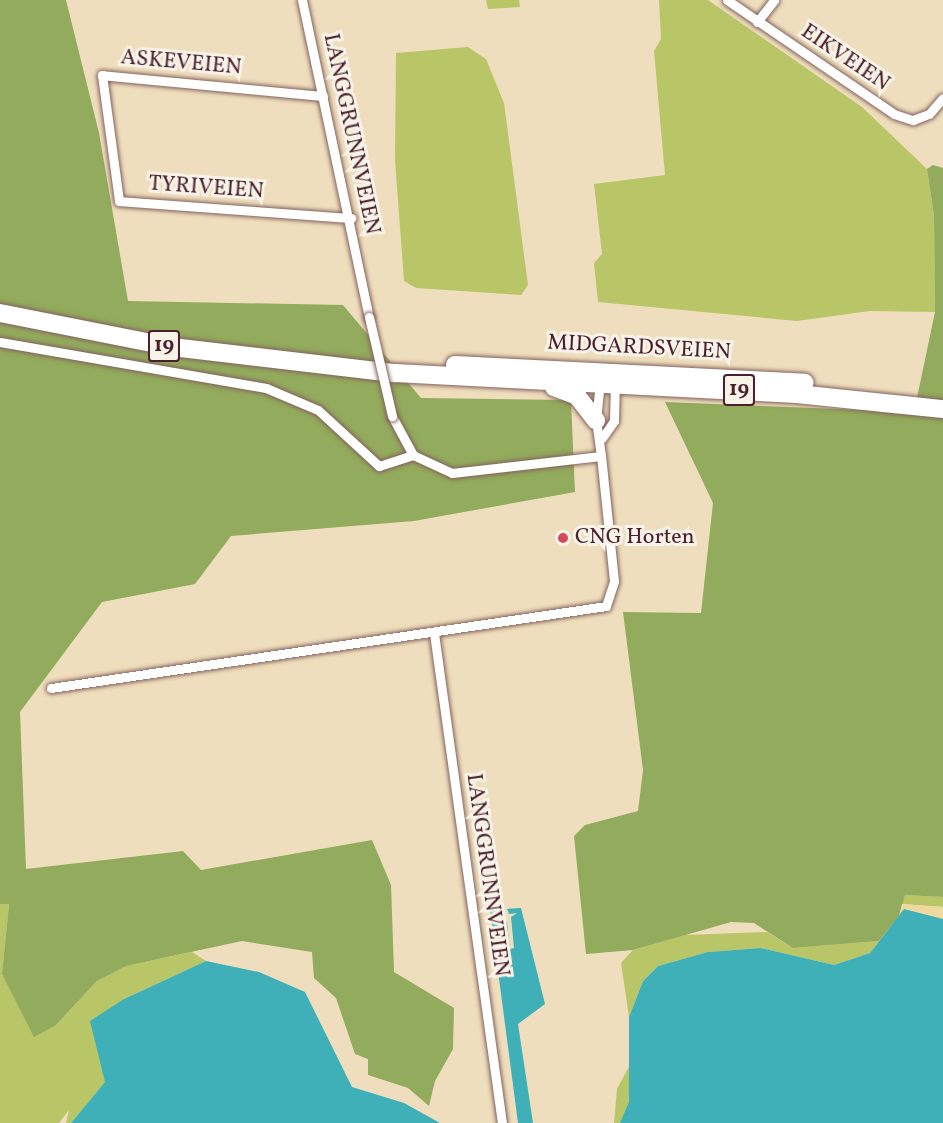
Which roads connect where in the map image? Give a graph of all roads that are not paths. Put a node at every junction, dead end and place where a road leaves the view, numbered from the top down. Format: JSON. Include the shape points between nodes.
{"nodes":[{"id":1,"x":302,"y":0,"type":"edge"},
{"id":2,"x":727,"y":0,"type":"edge"},
{"id":3,"x":774,"y":0,"type":"edge"},
{"id":4,"x":757,"y":22,"type":"junction"},
{"id":5,"x":323,"y":96,"type":"junction"},
{"id":6,"x":943,"y":98,"type":"edge"},
{"id":7,"x":111,"y":141,"type":"joint"},
{"id":8,"x":351,"y":218,"type":"junction"},
{"id":9,"x":0,"y":313,"type":"edge"},
{"id":10,"x":0,"y":342,"type":"edge"},
{"id":11,"x":331,"y":365,"type":"junction"},
{"id":12,"x":608,"y":379,"type":"junction"},
{"id":13,"x":535,"y":381,"type":"junction"},
{"id":14,"x":943,"y":407,"type":"edge"},
{"id":15,"x":596,"y":420,"type":"junction"},
{"id":16,"x":602,"y":438,"type":"junction"},
{"id":17,"x":412,"y":455,"type":"junction"},
{"id":18,"x":601,"y":456,"type":"junction"},
{"id":19,"x":434,"y":633,"type":"junction"},
{"id":20,"x":51,"y":688,"type":"dead end"},
{"id":21,"x":502,"y":1123,"type":"edge"}],
"edges":[{"from":1,"to":5,"type":"street","name":"LANGGRUNNVEIEN"},
{"from":2,"to":4,"type":"street","name":"EIKVEIEN"},
{"from":3,"to":4,"type":"street"},
{"from":4,"to":6,"type":"street","name":"EIKVEIEN","via":[[894,114],[913,120],[929,114]]},
{"from":5,"to":7,"type":"street","name":"ASKEVEIEN","via":[[102,75]]},
{"from":5,"to":8,"type":"street","name":"LANGGRUNNVEIEN"},
{"from":7,"to":8,"type":"street","name":"TYRIVEIEN","via":[[119,201]]},
{"from":8,"to":17,"type":"street","name":"LANGGRUNNVEIEN","bridge":true,"via":[[392,416]]},
{"from":9,"to":11,"type":"highway","name":"MIDGARDSVEIEN","number":"19","via":[[172,347]]},
{"from":10,"to":17,"type":"street","via":[[266,388],[318,410],[379,466]]},
{"from":11,"to":12,"type":"highway","name":"MIDGARDSVEIEN","number":"19"},
{"from":11,"to":13,"type":"highway","name":"MIDGARDSVEIEN","number":"19"},
{"from":12,"to":13,"type":"highway","name":"MIDGARDSVEIEN","number":"19"},
{"from":12,"to":14,"type":"highway","name":"MIDGARDSVEIEN","number":"19","via":[[794,381]]},
{"from":12,"to":15,"type":"street"},
{"from":12,"to":16,"type":"street","via":[[614,421]]},
{"from":13,"to":15,"type":"highway","number":"19","via":[[577,396]]},
{"from":15,"to":16,"type":"street"},
{"from":16,"to":18,"type":"street"},
{"from":17,"to":18,"type":"street","via":[[435,468],[473,474]]},
{"from":18,"to":19,"type":"street","via":[[614,581],[606,606]]},
{"from":19,"to":20,"type":"street"},
{"from":19,"to":21,"type":"street","name":"LANGGRUNNVEIEN"}]}
